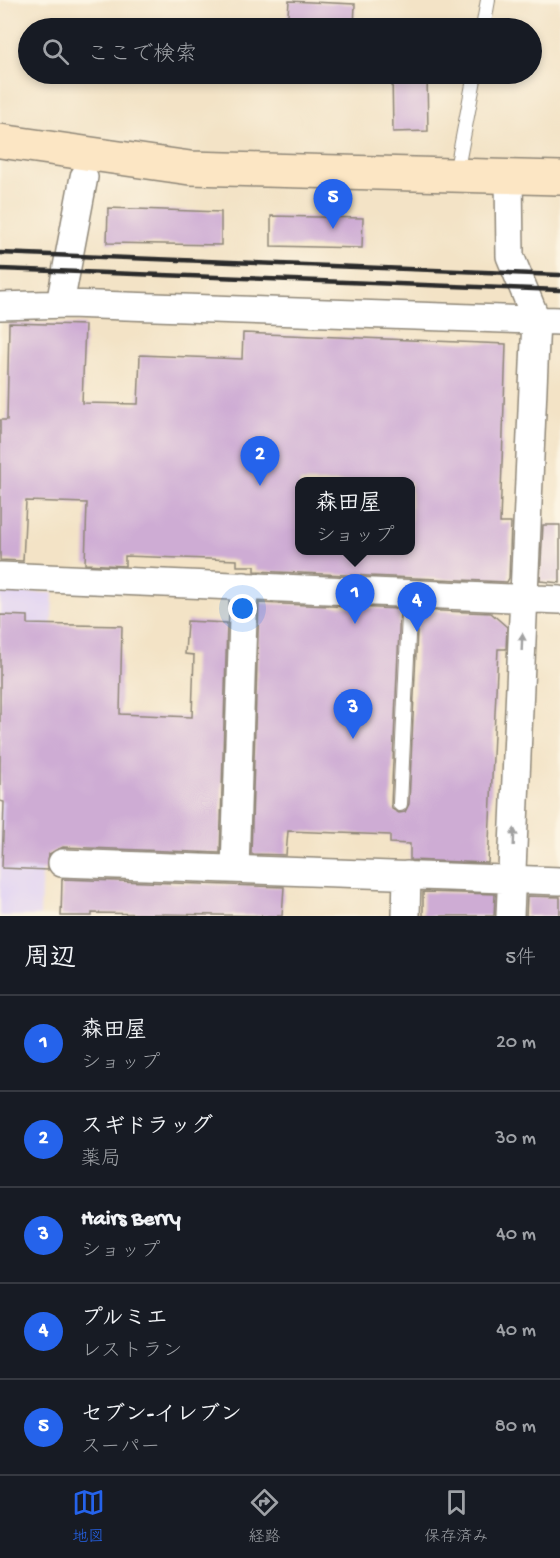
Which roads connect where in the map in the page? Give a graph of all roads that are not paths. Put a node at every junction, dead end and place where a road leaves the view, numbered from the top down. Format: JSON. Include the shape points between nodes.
{"nodes":[{"id":1,"x":489,"y":0,"type":"edge"},
{"id":2,"x":485,"y":18,"type":"edge"},
{"id":3,"x":473,"y":84,"type":"edge"},
{"id":4,"x":0,"y":141,"type":"edge"},
{"id":5,"x":456,"y":174,"type":"junction"},
{"id":6,"x":509,"y":176,"type":"junction"},
{"id":7,"x":84,"y":177,"type":"dead end"},
{"id":8,"x":560,"y":178,"type":"edge"},
{"id":9,"x":60,"y":304,"type":"junction"},
{"id":10,"x":0,"y":306,"type":"edge"},
{"id":11,"x":548,"y":320,"type":"edge"},
{"id":12,"x":0,"y":576,"type":"edge"},
{"id":13,"x":244,"y":586,"type":"junction"},
{"id":14,"x":410,"y":594,"type":"junction"},
{"id":15,"x":524,"y":598,"type":"junction"},
{"id":16,"x":560,"y":600,"type":"edge"},
{"id":17,"x":400,"y":804,"type":"dead end"},
{"id":18,"x":62,"y":863,"type":"dead end"},
{"id":19,"x":235,"y":869,"type":"junction"},
{"id":20,"x":407,"y":875,"type":"junction"},
{"id":21,"x":512,"y":879,"type":"junction"},
{"id":22,"x":560,"y":881,"type":"edge"},
{"id":23,"x":406,"y":916,"type":"edge"},
{"id":24,"x":510,"y":916,"type":"edge"}],
"edges":[{"from":1,"to":2,"type":"lane"},
{"from":3,"to":5,"type":"lane"},
{"from":4,"to":5,"type":"street","via":[[190,168]]},
{"from":5,"to":6,"type":"street"},
{"from":6,"to":8,"type":"street"},
{"from":6,"to":11,"type":"street","via":[[510,256]]},
{"from":7,"to":9,"type":"street"},
{"from":9,"to":10,"type":"street"},
{"from":9,"to":11,"type":"street"},
{"from":11,"to":15,"type":"street"},
{"from":12,"to":13,"type":"street"},
{"from":13,"to":14,"type":"street"},
{"from":13,"to":19,"type":"street"},
{"from":14,"to":15,"type":"street"},
{"from":14,"to":17,"type":"lane"},
{"from":15,"to":16,"type":"street"},
{"from":21,"to":15,"type":"street","one_way":true},
{"from":18,"to":19,"type":"street"},
{"from":19,"to":20,"type":"street"},
{"from":20,"to":21,"type":"street"},
{"from":20,"to":23,"type":"street"},
{"from":21,"to":22,"type":"street"},
{"from":21,"to":24,"type":"street"}]}
